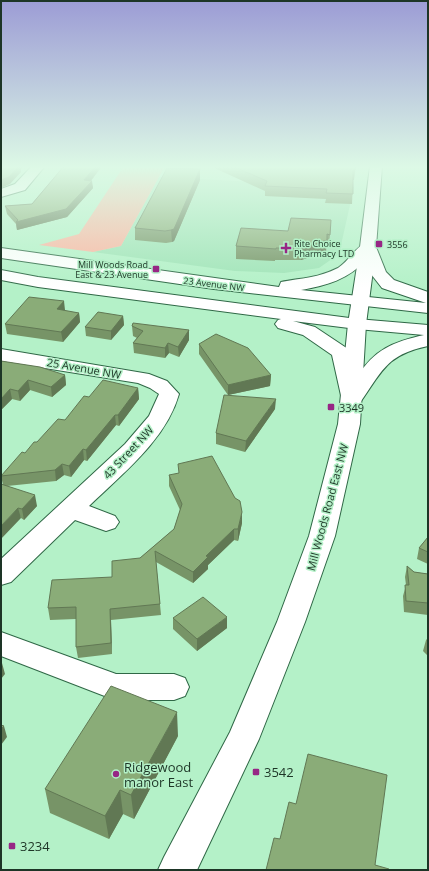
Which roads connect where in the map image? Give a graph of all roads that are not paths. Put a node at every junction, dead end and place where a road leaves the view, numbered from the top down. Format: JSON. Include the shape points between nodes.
{"nodes":[{"id":1,"x":372,"y":207,"type":"edge"},
{"id":2,"x":368,"y":246,"type":"junction"},
{"id":3,"x":1,"y":253,"type":"edge"},
{"id":4,"x":1,"y":275,"type":"edge"},
{"id":5,"x":38,"y":282,"type":"junction"},
{"id":6,"x":242,"y":288,"type":"junction"},
{"id":7,"x":428,"y":298,"type":"edge"},
{"id":8,"x":360,"y":302,"type":"junction"},
{"id":9,"x":214,"y":304,"type":"junction"},
{"id":10,"x":428,"y":308,"type":"edge"},
{"id":11,"x":428,"y":319,"type":"edge"},
{"id":12,"x":357,"y":324,"type":"junction"},
{"id":13,"x":428,"y":330,"type":"edge"},
{"id":14,"x":428,"y":340,"type":"edge"},
{"id":15,"x":1,"y":355,"type":"edge"},
{"id":16,"x":165,"y":387,"type":"joint"},
{"id":17,"x":352,"y":400,"type":"junction"},
{"id":18,"x":72,"y":509,"type":"junction"},
{"id":19,"x":106,"y":522,"type":"dead end"},
{"id":20,"x":1,"y":575,"type":"edge"},
{"id":21,"x":1,"y":644,"type":"edge"},
{"id":22,"x":174,"y":687,"type":"dead end"},
{"id":23,"x":177,"y":870,"type":"edge"}],
"edges":[{"from":1,"to":2,"type":"main road","name":"Mill Woods Road East NW"},
{"from":2,"to":6,"type":"main road","via":[[351,266],[322,280],[297,285]]},
{"from":2,"to":7,"type":"main road","via":[[379,274],[388,284]]},
{"from":2,"to":8,"type":"main road","name":"Mill Woods Road East NW"},
{"from":3,"to":6,"type":"main road","name":"23 Avenue NW"},
{"from":4,"to":5,"type":"main road","name":"23 Avenue NW"},
{"from":5,"to":8,"type":"main road","via":[[140,287],[328,306]]},
{"from":5,"to":9,"type":"main road","name":"23 Avenue NW"},
{"from":6,"to":8,"type":"main road","name":"23 Avenue NW"},
{"from":8,"to":10,"type":"main road","name":"23 Avenue NW"},
{"from":8,"to":12,"type":"main road","name":"Mill Woods Road East NW"},
{"from":9,"to":12,"type":"main road","name":"23 Avenue NW"},
{"from":9,"to":17,"type":"main road","via":[[309,331],[341,353]]},
{"from":11,"to":12,"type":"main road","via":[[384,317]]},
{"from":12,"to":13,"type":"main road","name":"23 Avenue NW"},
{"from":12,"to":17,"type":"main road","name":"Mill Woods Road East NW"},
{"from":14,"to":17,"type":"main road","via":[[411,343],[388,352],[372,367]]},
{"from":15,"to":16,"type":"main road","name":"25 Avenue NW","via":[[142,378]]},
{"from":16,"to":18,"type":"main road","name":"43 Street NW","via":[[170,394],[168,402],[150,430]]},
{"from":17,"to":23,"type":"main road","name":"Mill Woods Road East NW","via":[[335,487],[308,579],[243,739]]},
{"from":18,"to":19,"type":"main road"},
{"from":18,"to":20,"type":"main road","name":"43 Street NW"},
{"from":21,"to":22,"type":"main road","via":[[114,687]]}]}
